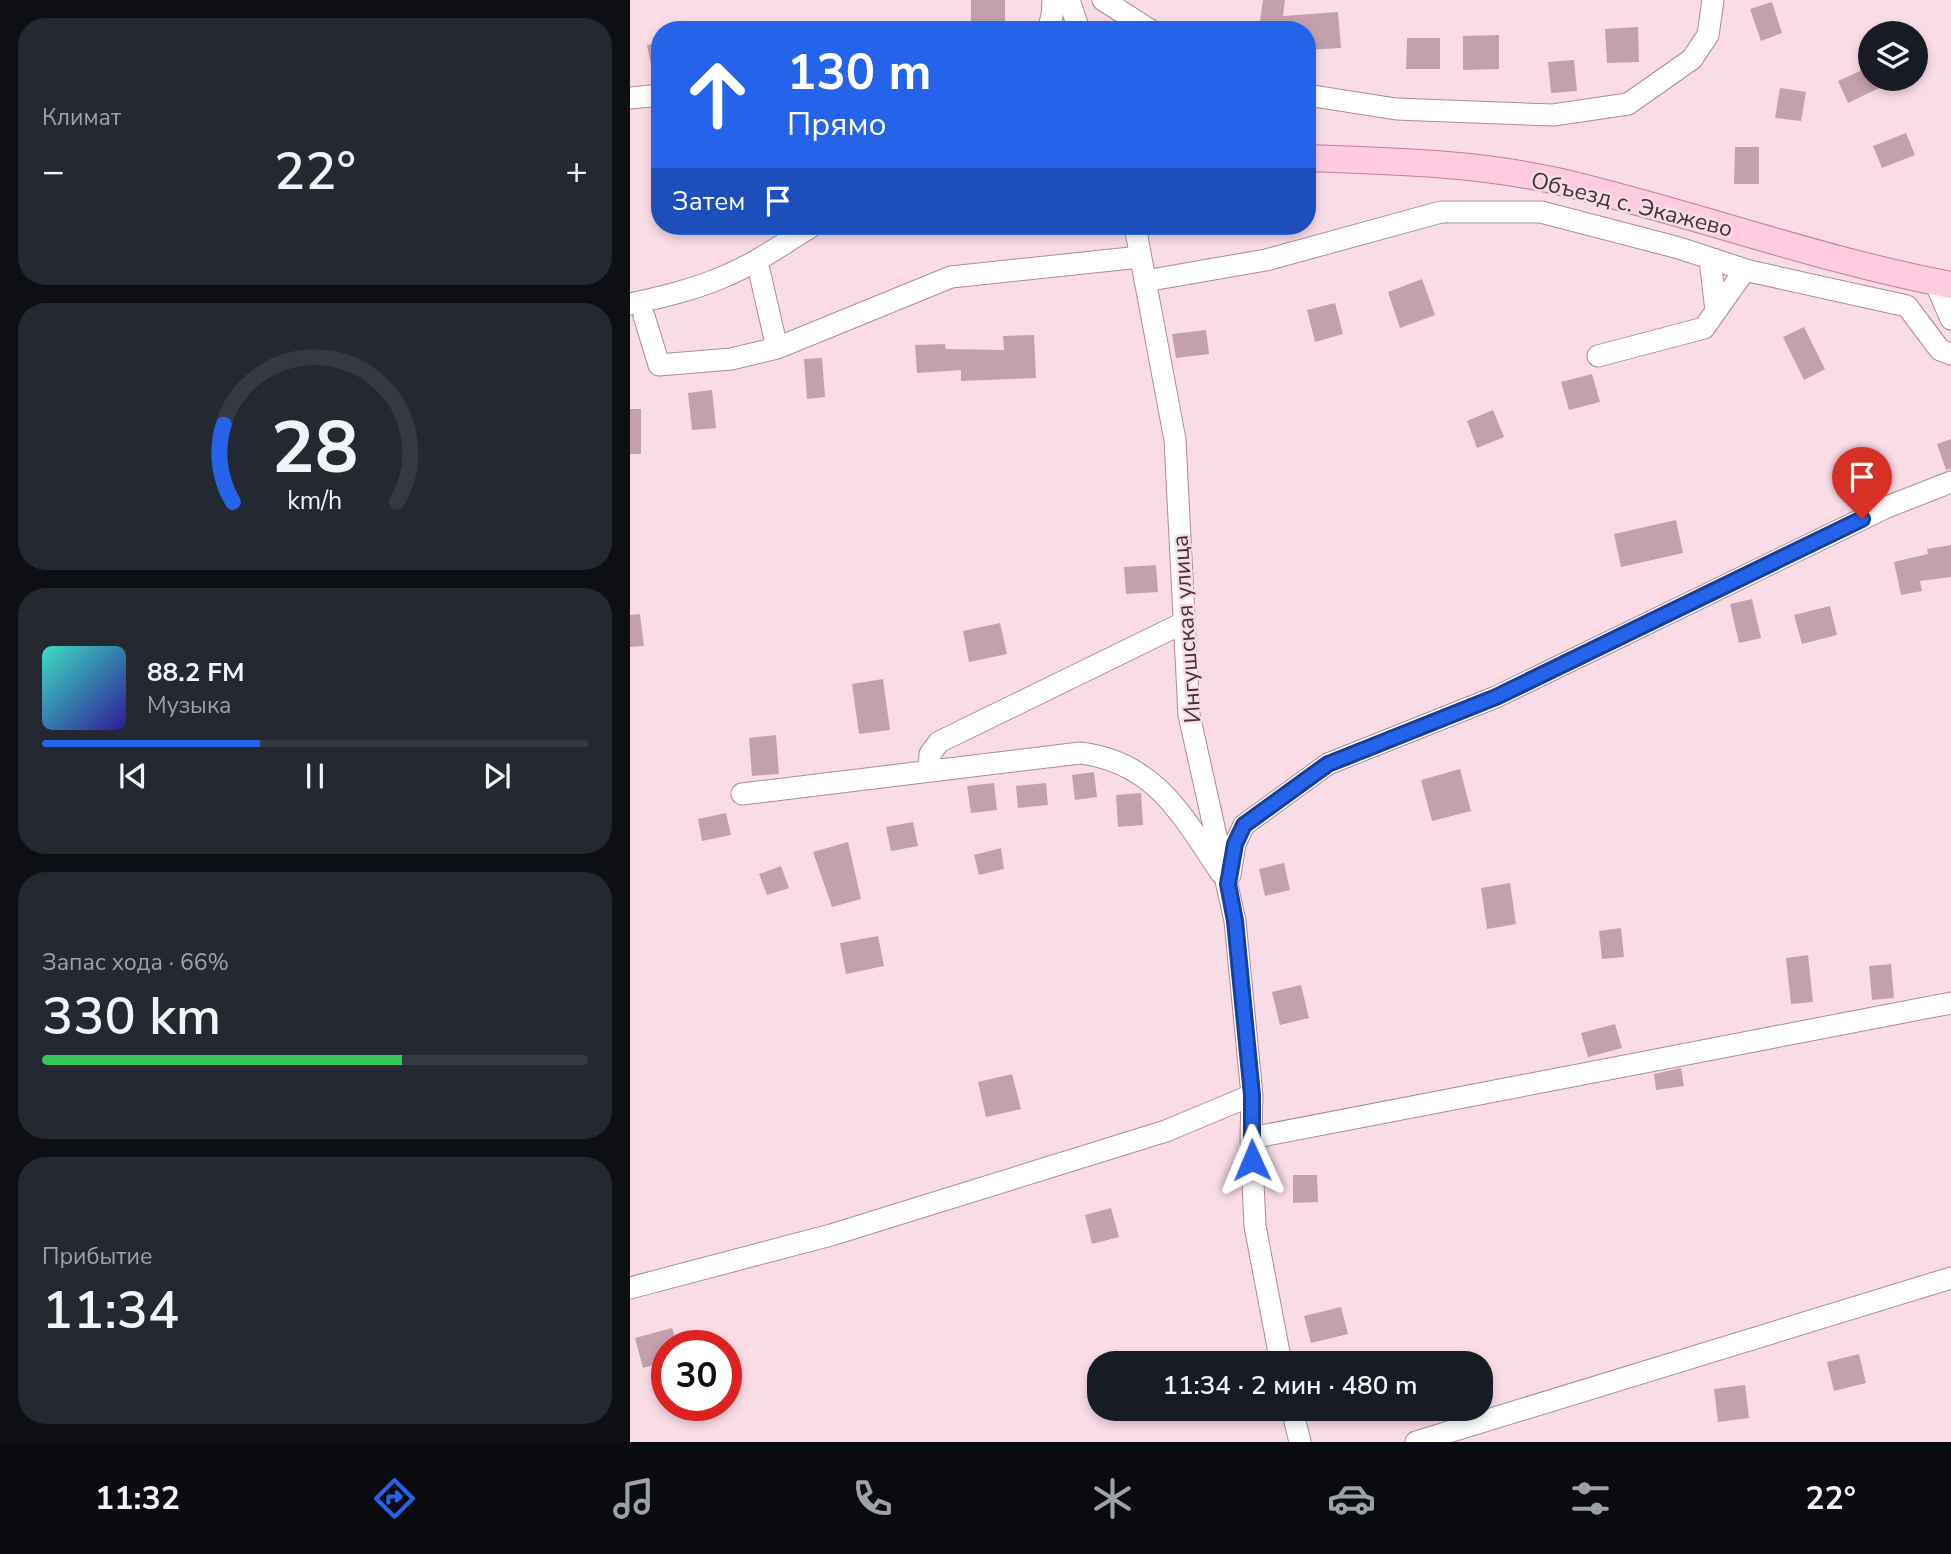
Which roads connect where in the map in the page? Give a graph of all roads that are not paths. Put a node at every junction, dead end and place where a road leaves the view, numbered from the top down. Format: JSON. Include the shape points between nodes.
{"nodes":[{"id":1,"x":1053,"y":0,"type":"edge"},
{"id":2,"x":1069,"y":0,"type":"edge"},
{"id":3,"x":1103,"y":0,"type":"edge"},
{"id":4,"x":1713,"y":0,"type":"edge"},
{"id":5,"x":1051,"y":21,"type":"edge"},
{"id":6,"x":1076,"y":21,"type":"edge"},
{"id":7,"x":1136,"y":21,"type":"edge"},
{"id":8,"x":651,"y":96,"type":"edge"},
{"id":9,"x":1316,"y":96,"type":"edge"},
{"id":10,"x":630,"y":98,"type":"edge"},
{"id":11,"x":1316,"y":158,"type":"edge"},
{"id":12,"x":795,"y":235,"type":"edge"},
{"id":13,"x":1136,"y":235,"type":"edge"},
{"id":14,"x":1140,"y":257,"type":"junction"},
{"id":15,"x":1710,"y":259,"type":"junction"},
{"id":16,"x":757,"y":261,"type":"junction"},
{"id":17,"x":1745,"y":270,"type":"junction"},
{"id":18,"x":1145,"y":281,"type":"junction"},
{"id":19,"x":1943,"y":284,"type":"edge"},
{"id":20,"x":1716,"y":311,"type":"junction"},
{"id":21,"x":635,"y":315,"type":"edge"},
{"id":22,"x":1951,"y":319,"type":"edge"},
{"id":23,"x":777,"y":348,"type":"junction"},
{"id":24,"x":1951,"y":354,"type":"edge"},
{"id":25,"x":1598,"y":356,"type":"dead end"},
{"id":26,"x":1951,"y":482,"type":"edge"},
{"id":27,"x":1183,"y":623,"type":"junction"},
{"id":28,"x":929,"y":771,"type":"junction"},
{"id":29,"x":742,"y":794,"type":"dead end"},
{"id":30,"x":1228,"y":884,"type":"junction"},
{"id":31,"x":1951,"y":1003,"type":"edge"},
{"id":32,"x":1252,"y":1095,"type":"junction"},
{"id":33,"x":1251,"y":1138,"type":"junction"},
{"id":34,"x":1951,"y":1278,"type":"edge"},
{"id":35,"x":630,"y":1288,"type":"edge"},
{"id":36,"x":1279,"y":1351,"type":"edge"},
{"id":37,"x":1295,"y":1421,"type":"edge"},
{"id":38,"x":1300,"y":1442,"type":"edge"},
{"id":39,"x":1416,"y":1442,"type":"edge"}],
"edges":[{"from":1,"to":5,"type":"street"},
{"from":2,"to":6,"type":"street"},
{"from":3,"to":7,"type":"street"},
{"from":4,"to":9,"type":"street","via":[[1707,34],[1692,59],[1628,104],[1553,115],[1396,109]]},
{"from":8,"to":10,"type":"street"},
{"from":11,"to":19,"type":"main road","name":"Объезд с. Экажево","via":[[1436,163],[1558,182],[1833,259]]},
{"from":12,"to":16,"type":"street"},
{"from":13,"to":14,"type":"street","name":"Ингушская улица"},
{"from":14,"to":18,"type":"street","name":"Ингушская улица"},
{"from":14,"to":23,"type":"street","via":[[950,277]]},
{"from":15,"to":17,"type":"street"},
{"from":15,"to":18,"type":"street","via":[[1541,212],[1441,212],[1266,260]]},
{"from":15,"to":20,"type":"street"},
{"from":16,"to":21,"type":"street"},
{"from":16,"to":23,"type":"street"},
{"from":17,"to":20,"type":"street"},
{"from":17,"to":24,"type":"street","via":[[1907,306],[1940,350]]},
{"from":18,"to":27,"type":"street","name":"Ингушская улица","via":[[1175,440]]},
{"from":19,"to":22,"type":"street"},
{"from":20,"to":25,"type":"street","via":[[1704,328]]},
{"from":21,"to":23,"type":"street","via":[[659,365],[732,359]]},
{"from":26,"to":30,"type":"street","via":[[1887,507],[1496,697],[1328,764],[1244,825],[1235,844]]},
{"from":27,"to":28,"type":"street","via":[[939,742],[930,754]]},
{"from":27,"to":30,"type":"street","name":"Ингушская улица","via":[[1189,715]]},
{"from":28,"to":29,"type":"street"},
{"from":28,"to":30,"type":"street","via":[[1080,753],[1105,756],[1125,764],[1164,795]]},
{"from":30,"to":32,"type":"street","name":"Ингушская улица"},
{"from":31,"to":33,"type":"street"},
{"from":32,"to":33,"type":"street","name":"Ингушская улица"},
{"from":32,"to":35,"type":"street","via":[[1166,1131],[831,1235]]},
{"from":33,"to":36,"type":"street","name":"Ингушская улица","via":[[1255,1226]]},
{"from":34,"to":39,"type":"street"},
{"from":37,"to":38,"type":"street"}]}
